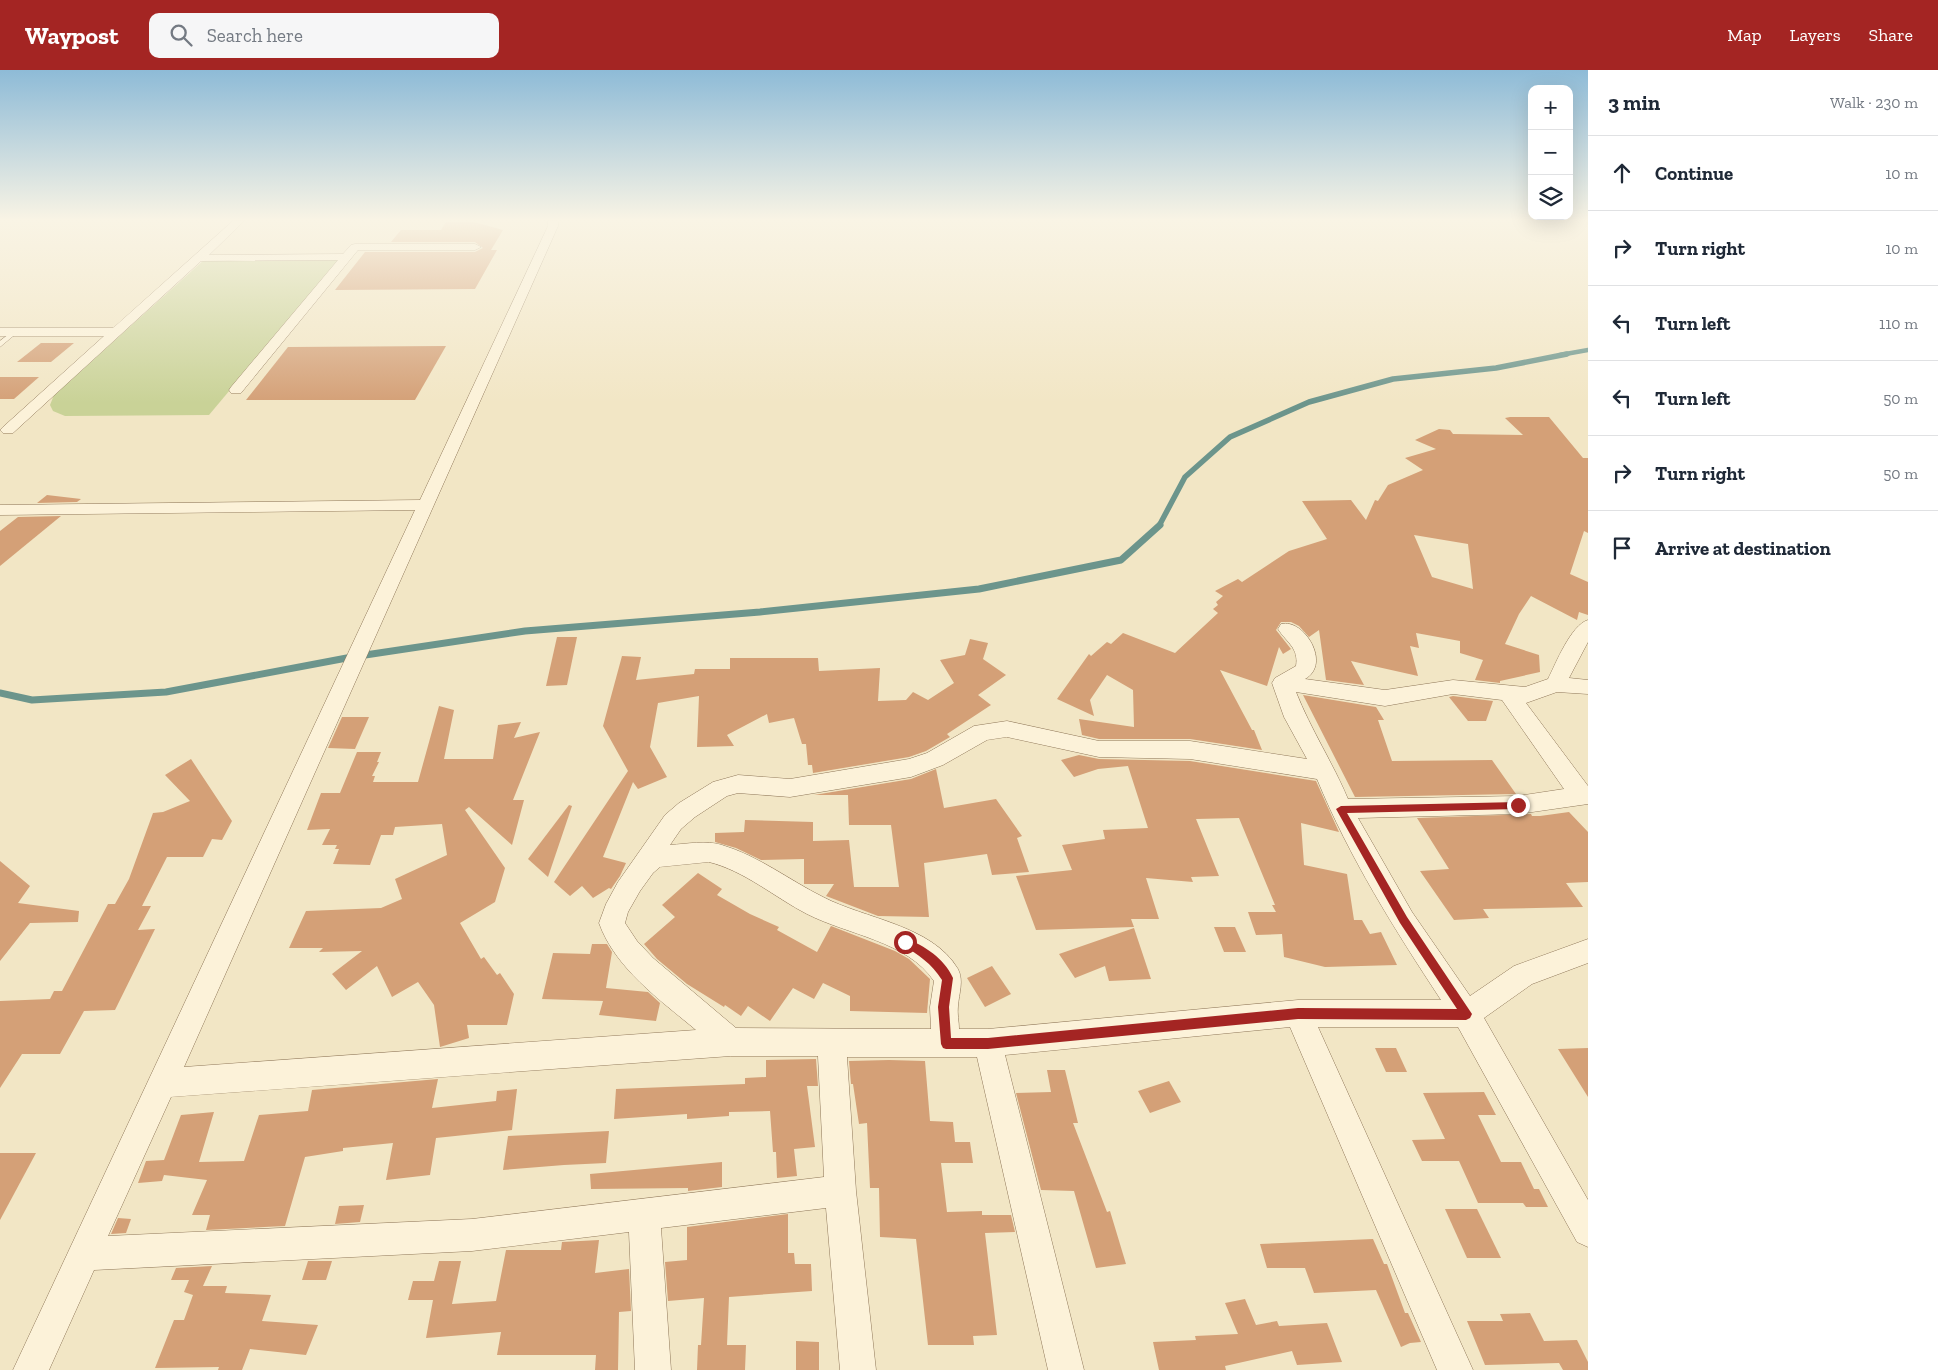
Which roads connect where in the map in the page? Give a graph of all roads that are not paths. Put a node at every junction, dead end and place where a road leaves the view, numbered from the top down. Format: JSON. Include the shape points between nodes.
{"nodes":[{"id":1,"x":172,"y":282,"type":"edge"},
{"id":2,"x":326,"y":282,"type":"edge"},
{"id":3,"x":528,"y":282,"type":"edge"},
{"id":4,"x":0,"y":332,"type":"edge"},
{"id":5,"x":15,"y":332,"type":"junction"},
{"id":6,"x":116,"y":332,"type":"junction"},
{"id":7,"x":0,"y":344,"type":"edge"},
{"id":8,"x":236,"y":390,"type":"dead end"},
{"id":9,"x":8,"y":430,"type":"dead end"},
{"id":10,"x":426,"y":505,"type":"junction"},
{"id":11,"x":0,"y":510,"type":"edge"},
{"id":12,"x":1588,"y":627,"type":"edge"},
{"id":13,"x":1288,"y":629,"type":"dead end"},
{"id":14,"x":1282,"y":683,"type":"junction"},
{"id":15,"x":1556,"y":684,"type":"junction"},
{"id":16,"x":1588,"y":687,"type":"edge"},
{"id":17,"x":1525,"y":695,"type":"junction"},
{"id":18,"x":1325,"y":771,"type":"junction"},
{"id":19,"x":1585,"y":795,"type":"edge"},
{"id":20,"x":1341,"y":809,"type":"junction"},
{"id":21,"x":645,"y":863,"type":"junction"},
{"id":22,"x":1586,"y":956,"type":"edge"},
{"id":23,"x":1298,"y":1013,"type":"junction"},
{"id":24,"x":1466,"y":1014,"type":"junction"},
{"id":25,"x":731,"y":1042,"type":"junction"},
{"id":26,"x":988,"y":1043,"type":"junction"},
{"id":27,"x":832,"y":1044,"type":"junction"},
{"id":28,"x":946,"y":1044,"type":"junction"},
{"id":29,"x":162,"y":1083,"type":"junction"},
{"id":30,"x":840,"y":1192,"type":"junction"},
{"id":31,"x":644,"y":1214,"type":"junction"},
{"id":32,"x":1588,"y":1231,"type":"edge"},
{"id":33,"x":83,"y":1254,"type":"junction"},
{"id":34,"x":31,"y":1370,"type":"edge"},
{"id":35,"x":653,"y":1370,"type":"edge"},
{"id":36,"x":858,"y":1370,"type":"edge"},
{"id":37,"x":1066,"y":1370,"type":"edge"},
{"id":38,"x":1455,"y":1370,"type":"edge"}],
"edges":[{"from":1,"to":6,"type":"street"},
{"from":2,"to":8,"type":"street"},
{"from":3,"to":10,"type":"street"},
{"from":4,"to":5,"type":"street"},
{"from":5,"to":6,"type":"street"},
{"from":5,"to":7,"type":"lane"},
{"from":6,"to":9,"type":"street"},
{"from":10,"to":11,"type":"street"},
{"from":10,"to":29,"type":"street"},
{"from":12,"to":15,"type":"street","via":[[1572,650]]},
{"from":13,"to":14,"type":"street","via":[[1304,647],[1308,657],[1305,670]]},
{"from":14,"to":17,"type":"street","via":[[1385,698],[1453,687]]},
{"from":14,"to":18,"type":"street","via":[[1295,717]]},
{"from":15,"to":16,"type":"street"},
{"from":15,"to":17,"type":"street"},
{"from":17,"to":19,"type":"street","via":[[1512,700],[1555,762]]},
{"from":18,"to":20,"type":"street"},
{"from":18,"to":21,"type":"street","via":[[1190,750],[1099,749],[1006,729],[982,732],[935,760],[911,768],[790,788],[738,784],[721,788],[673,822]]},
{"from":19,"to":20,"type":"street","via":[[1518,805]]},
{"from":20,"to":24,"type":"street","via":[[1403,920]]},
{"from":21,"to":25,"type":"street","via":[[628,887],[612,922],[615,935],[655,977]]},
{"from":21,"to":28,"type":"street","via":[[658,856],[708,852],[764,876],[815,906],[905,942],[928,955],[948,978],[944,1007]]},
{"from":22,"to":24,"type":"street","via":[[1523,975]]},
{"from":23,"to":24,"type":"street"},
{"from":23,"to":26,"type":"street"},
{"from":23,"to":38,"type":"street"},
{"from":24,"to":32,"type":"street"},
{"from":25,"to":27,"type":"street"},
{"from":25,"to":29,"type":"street"},
{"from":26,"to":28,"type":"street"},
{"from":26,"to":37,"type":"street"},
{"from":27,"to":28,"type":"street"},
{"from":27,"to":30,"type":"street"},
{"from":29,"to":33,"type":"street"},
{"from":30,"to":31,"type":"street"},
{"from":30,"to":36,"type":"street"},
{"from":31,"to":33,"type":"street","via":[[472,1235]]},
{"from":31,"to":35,"type":"street"},
{"from":33,"to":34,"type":"street"}]}
